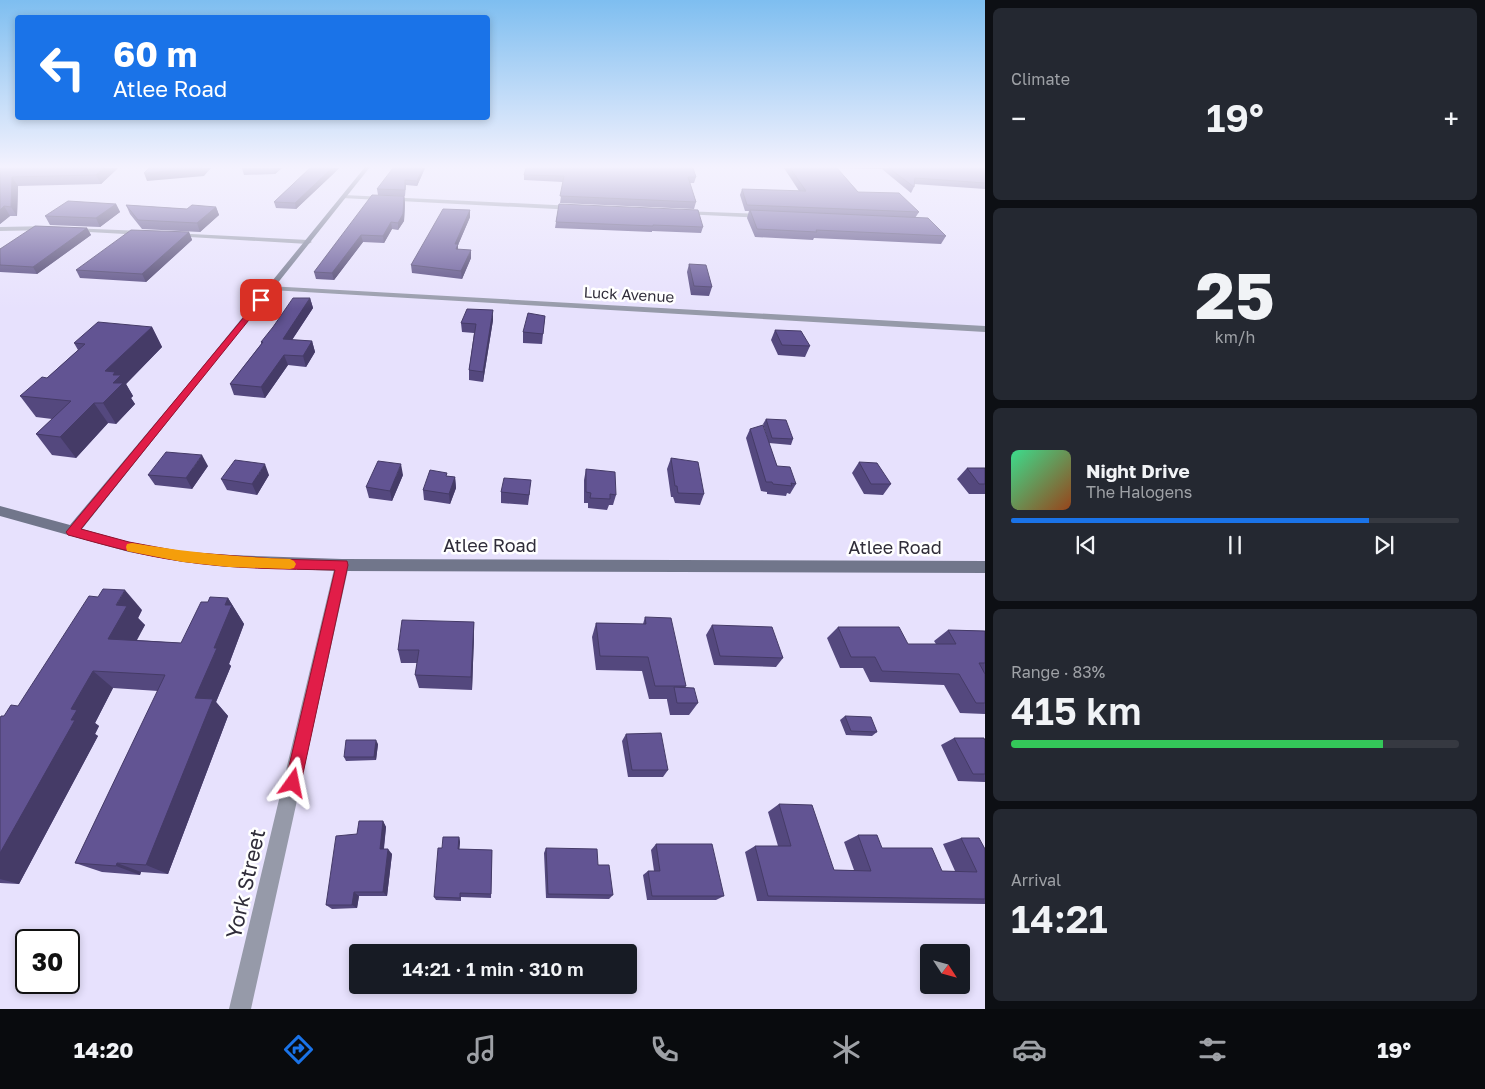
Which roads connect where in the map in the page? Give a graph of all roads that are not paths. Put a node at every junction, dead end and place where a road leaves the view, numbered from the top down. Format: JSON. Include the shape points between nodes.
{"nodes":[{"id":1,"x":330,"y":214,"type":"edge"},
{"id":2,"x":724,"y":214,"type":"edge"},
{"id":3,"x":770,"y":216,"type":"edge"},
{"id":4,"x":0,"y":229,"type":"edge"},
{"id":5,"x":149,"y":233,"type":"edge"},
{"id":6,"x":169,"y":234,"type":"edge"},
{"id":7,"x":308,"y":242,"type":"junction"},
{"id":8,"x":271,"y":288,"type":"junction"},
{"id":9,"x":985,"y":329,"type":"edge"},
{"id":10,"x":0,"y":511,"type":"edge"},
{"id":11,"x":72,"y":532,"type":"junction"},
{"id":12,"x":342,"y":565,"type":"junction"},
{"id":13,"x":985,"y":567,"type":"edge"},
{"id":14,"x":240,"y":1009,"type":"edge"}],
"edges":[{"from":1,"to":7,"type":"street"},
{"from":2,"to":3,"type":"street"},
{"from":4,"to":5,"type":"street","via":[[59,228]]},
{"from":6,"to":7,"type":"street"},
{"from":7,"to":8,"type":"street"},
{"from":8,"to":9,"type":"street","name":"Luck Avenue"},
{"from":8,"to":11,"type":"street"},
{"from":10,"to":11,"type":"street","name":"Atlee Road"},
{"from":11,"to":12,"type":"street","name":"Atlee Road","via":[[183,557]]},
{"from":12,"to":13,"type":"street","name":"Atlee Road"},
{"from":12,"to":14,"type":"street","name":"York Street"}]}
